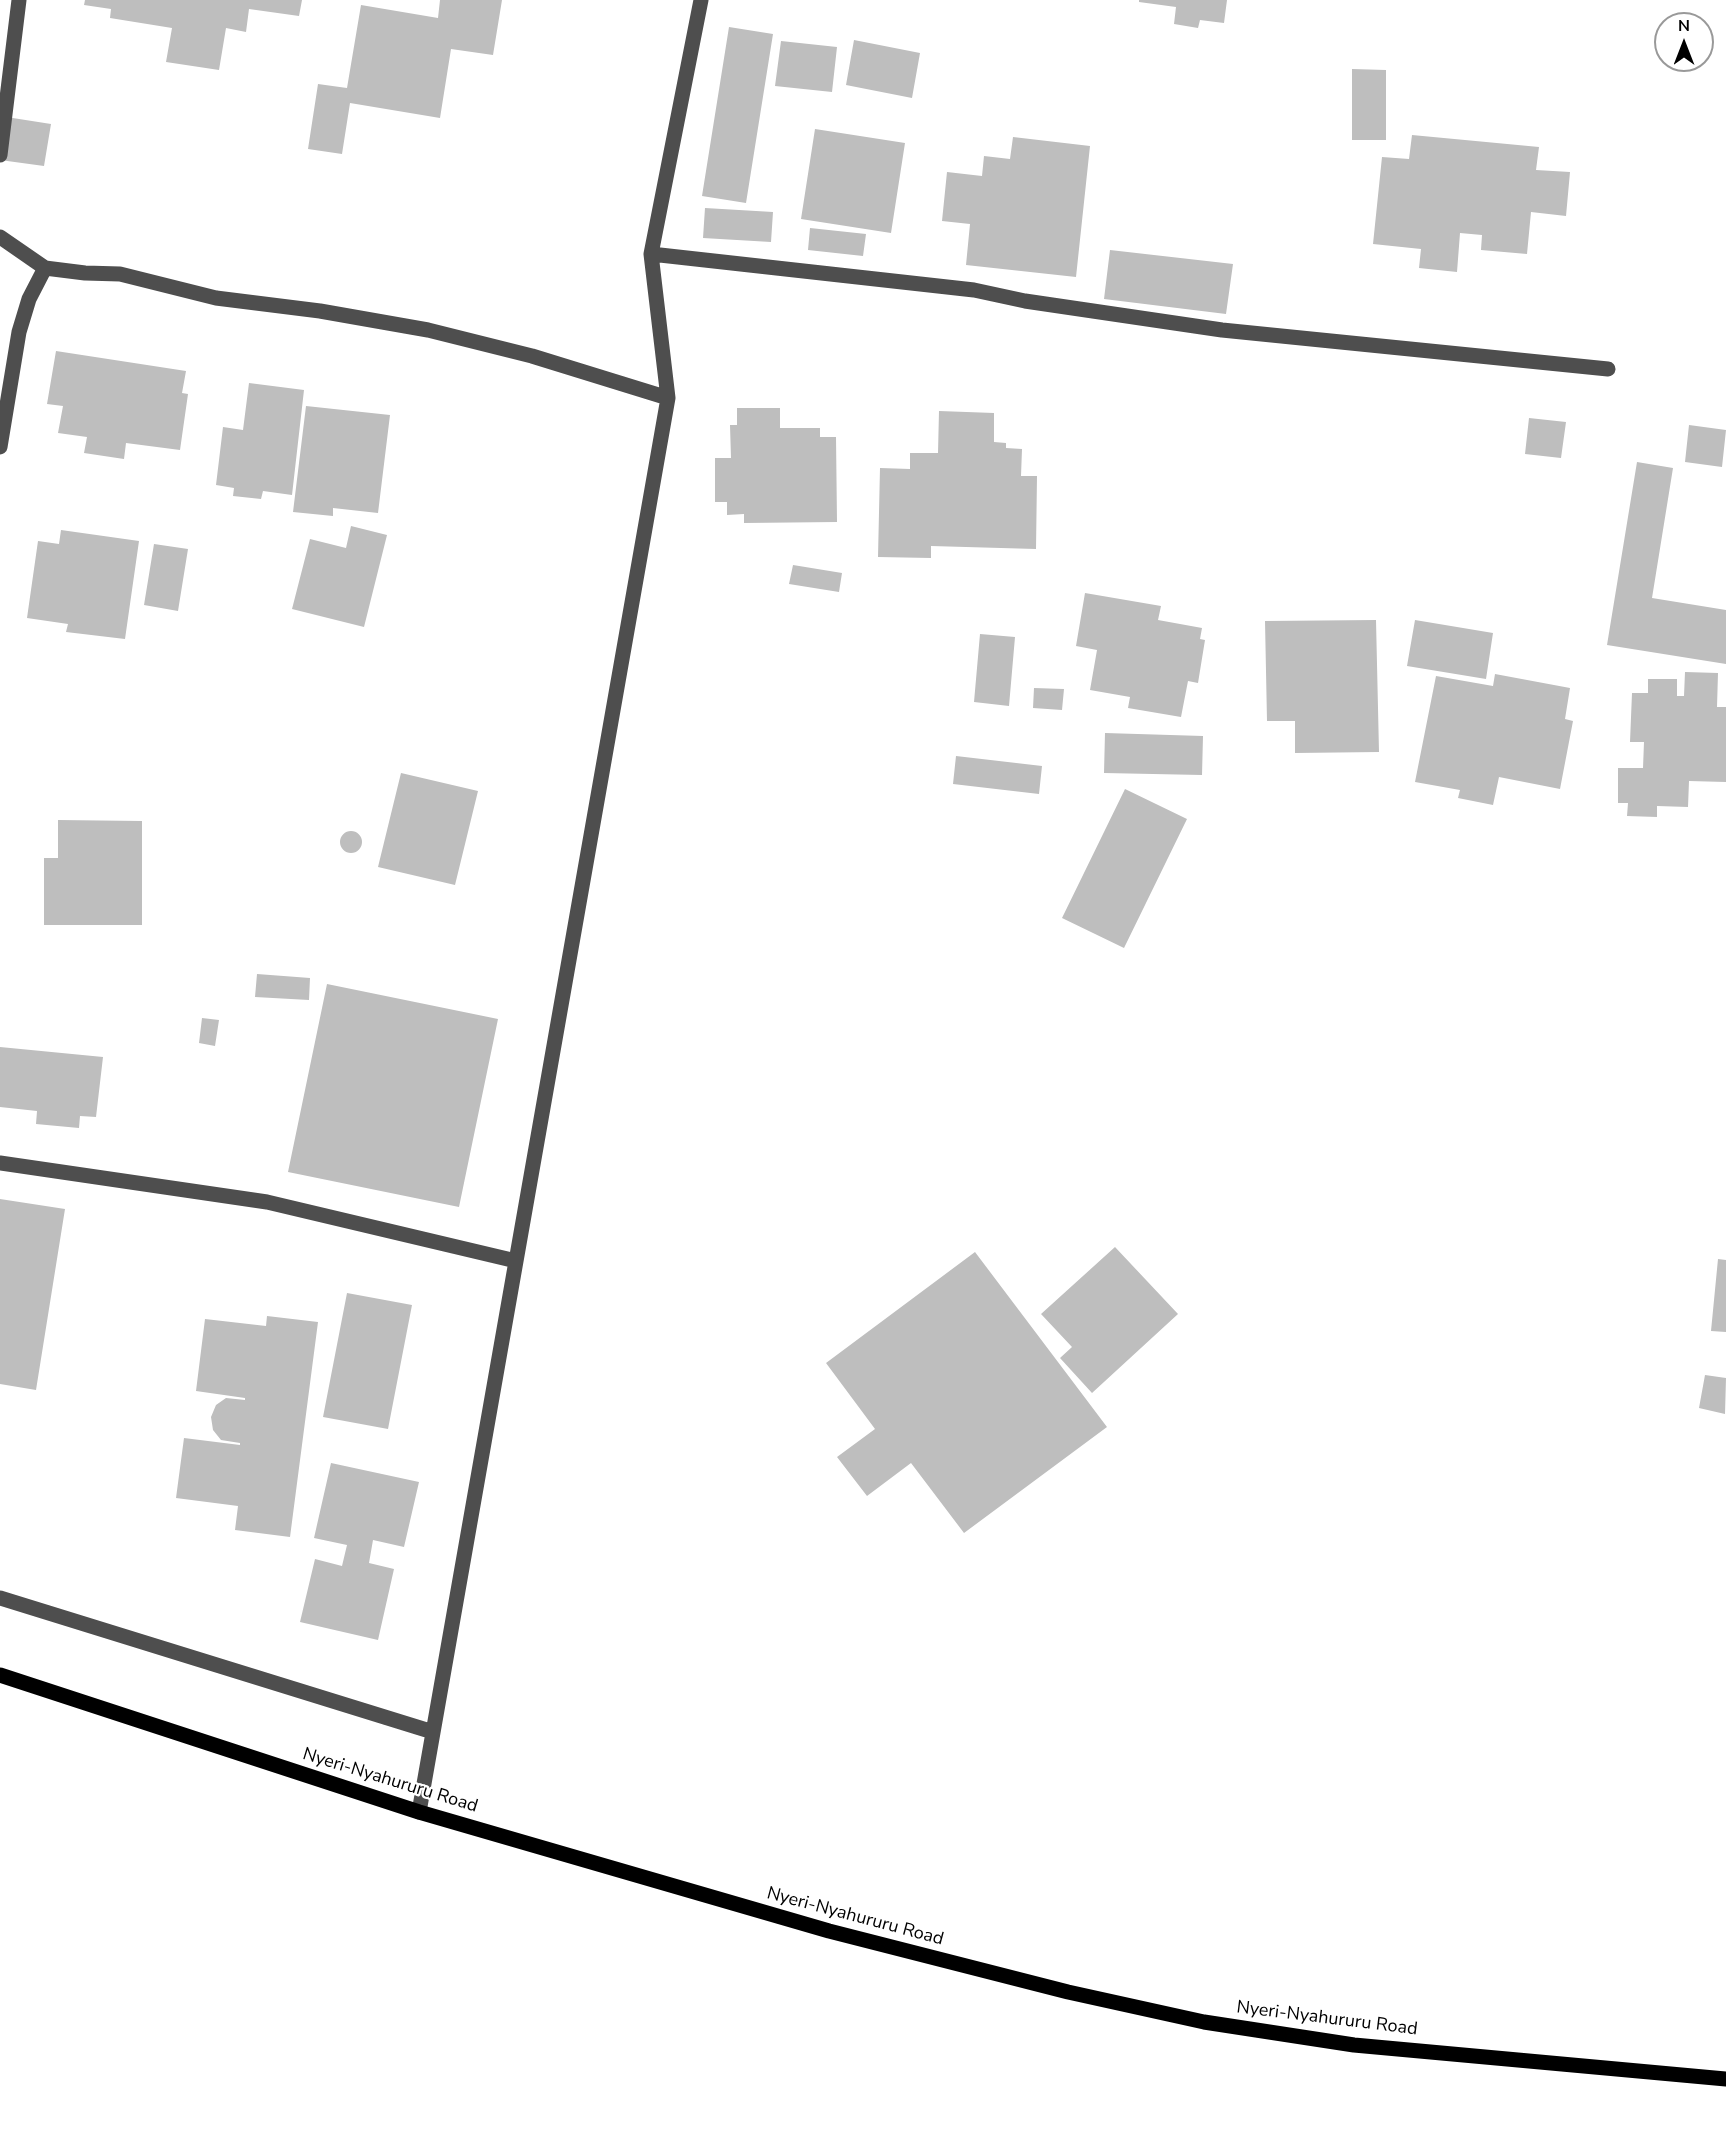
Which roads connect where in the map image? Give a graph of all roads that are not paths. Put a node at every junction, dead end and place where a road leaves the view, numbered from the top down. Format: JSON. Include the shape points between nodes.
{"nodes":[{"id":1,"x":19,"y":0,"type":"edge"},
{"id":2,"x":701,"y":0,"type":"edge"},
{"id":3,"x":0,"y":155,"type":"edge"},
{"id":4,"x":0,"y":237,"type":"edge"},
{"id":5,"x":651,"y":254,"type":"junction"},
{"id":6,"x":45,"y":268,"type":"junction"},
{"id":7,"x":1608,"y":369,"type":"dead end"},
{"id":8,"x":668,"y":398,"type":"junction"},
{"id":9,"x":0,"y":447,"type":"edge"},
{"id":10,"x":0,"y":1163,"type":"edge"},
{"id":11,"x":516,"y":1261,"type":"junction"},
{"id":12,"x":0,"y":1598,"type":"edge"},
{"id":13,"x":0,"y":1675,"type":"edge"},
{"id":14,"x":433,"y":1732,"type":"junction"},
{"id":15,"x":419,"y":1812,"type":"junction"},
{"id":16,"x":1726,"y":2079,"type":"edge"}],
"edges":[{"from":1,"to":3,"type":"street"},
{"from":2,"to":5,"type":"street"},
{"from":4,"to":6,"type":"street"},
{"from":5,"to":7,"type":"street","via":[[974,290],[1222,330]]},
{"from":5,"to":8,"type":"street"},
{"from":6,"to":8,"type":"street","via":[[120,274],[216,298],[428,330],[532,356]]},
{"from":6,"to":9,"type":"street","via":[[29,299],[19,332]]},
{"from":8,"to":11,"type":"street"},
{"from":10,"to":11,"type":"street","via":[[267,1202]]},
{"from":11,"to":14,"type":"street"},
{"from":12,"to":14,"type":"street"},
{"from":13,"to":15,"type":"main road","name":"Nyeri-Nyahururu Road"},
{"from":14,"to":15,"type":"street"},
{"from":15,"to":16,"type":"main road","name":"Nyeri-Nyahururu Road","via":[[829,1931],[1204,2022],[1354,2045]]}]}
